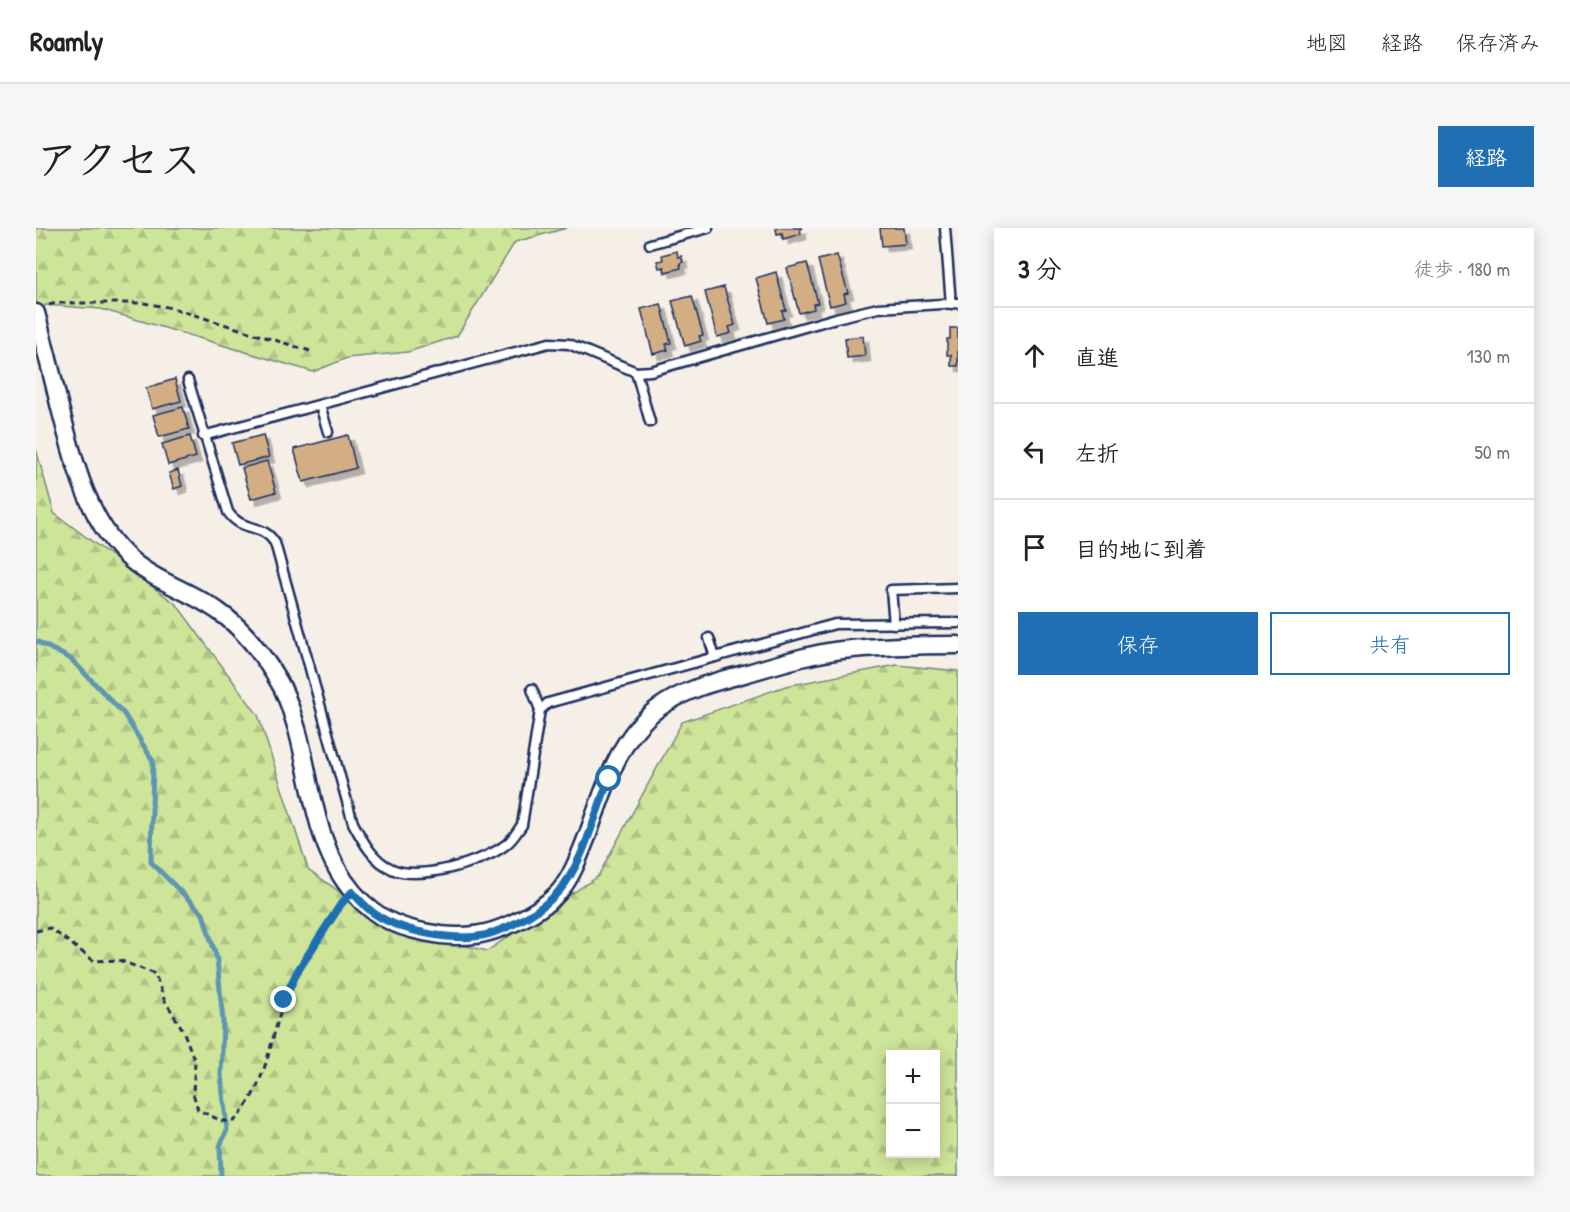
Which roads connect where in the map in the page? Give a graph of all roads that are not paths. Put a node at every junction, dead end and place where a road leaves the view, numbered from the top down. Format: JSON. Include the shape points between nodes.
{"nodes":[{"id":1,"x":708,"y":228,"type":"edge"},
{"id":2,"x":945,"y":228,"type":"edge"},
{"id":3,"x":650,"y":244,"type":"dead end"},
{"id":4,"x":954,"y":303,"type":"edge"},
{"id":5,"x":41,"y":309,"type":"edge"},
{"id":6,"x":636,"y":372,"type":"junction"},
{"id":7,"x":188,"y":380,"type":"dead end"},
{"id":8,"x":320,"y":405,"type":"junction"},
{"id":9,"x":650,"y":422,"type":"dead end"},
{"id":10,"x":328,"y":432,"type":"dead end"},
{"id":11,"x":203,"y":435,"type":"junction"},
{"id":12,"x":958,"y":588,"type":"edge"},
{"id":13,"x":958,"y":623,"type":"edge"},
{"id":14,"x":894,"y":624,"type":"junction"},
{"id":15,"x":709,"y":638,"type":"dead end"},
{"id":16,"x":958,"y":645,"type":"edge"},
{"id":17,"x":715,"y":657,"type":"junction"},
{"id":18,"x":532,"y":689,"type":"dead end"},
{"id":19,"x":540,"y":710,"type":"junction"}],
"edges":[{"from":1,"to":3,"type":"lane"},
{"from":2,"to":4,"type":"lane"},
{"from":4,"to":6,"type":"lane","via":[[878,308]]},
{"from":5,"to":16,"type":"street","via":[[70,444],[91,503],[107,532],[149,574],[220,612],[252,642],[282,686],[327,850],[338,872],[373,913],[394,924],[461,938],[489,934],[532,915],[559,892],[578,863],[625,744],[644,721],[670,700],[699,686],[829,652]]},
{"from":6,"to":8,"type":"lane","via":[[569,344],[549,343]]},
{"from":6,"to":9,"type":"lane"},
{"from":7,"to":11,"type":"lane"},
{"from":8,"to":10,"type":"lane"},
{"from":8,"to":11,"type":"lane"},
{"from":11,"to":19,"type":"lane","via":[[228,512],[241,525],[271,535],[275,543],[353,824],[381,863],[403,873],[443,871],[493,852],[513,838],[522,825]]},
{"from":12,"to":14,"type":"lane","via":[[891,590]]},
{"from":13,"to":14,"type":"lane"},
{"from":14,"to":17,"type":"lane","via":[[835,624]]},
{"from":15,"to":17,"type":"lane"},
{"from":17,"to":19,"type":"lane","via":[[565,697]]},
{"from":18,"to":19,"type":"lane"}]}
